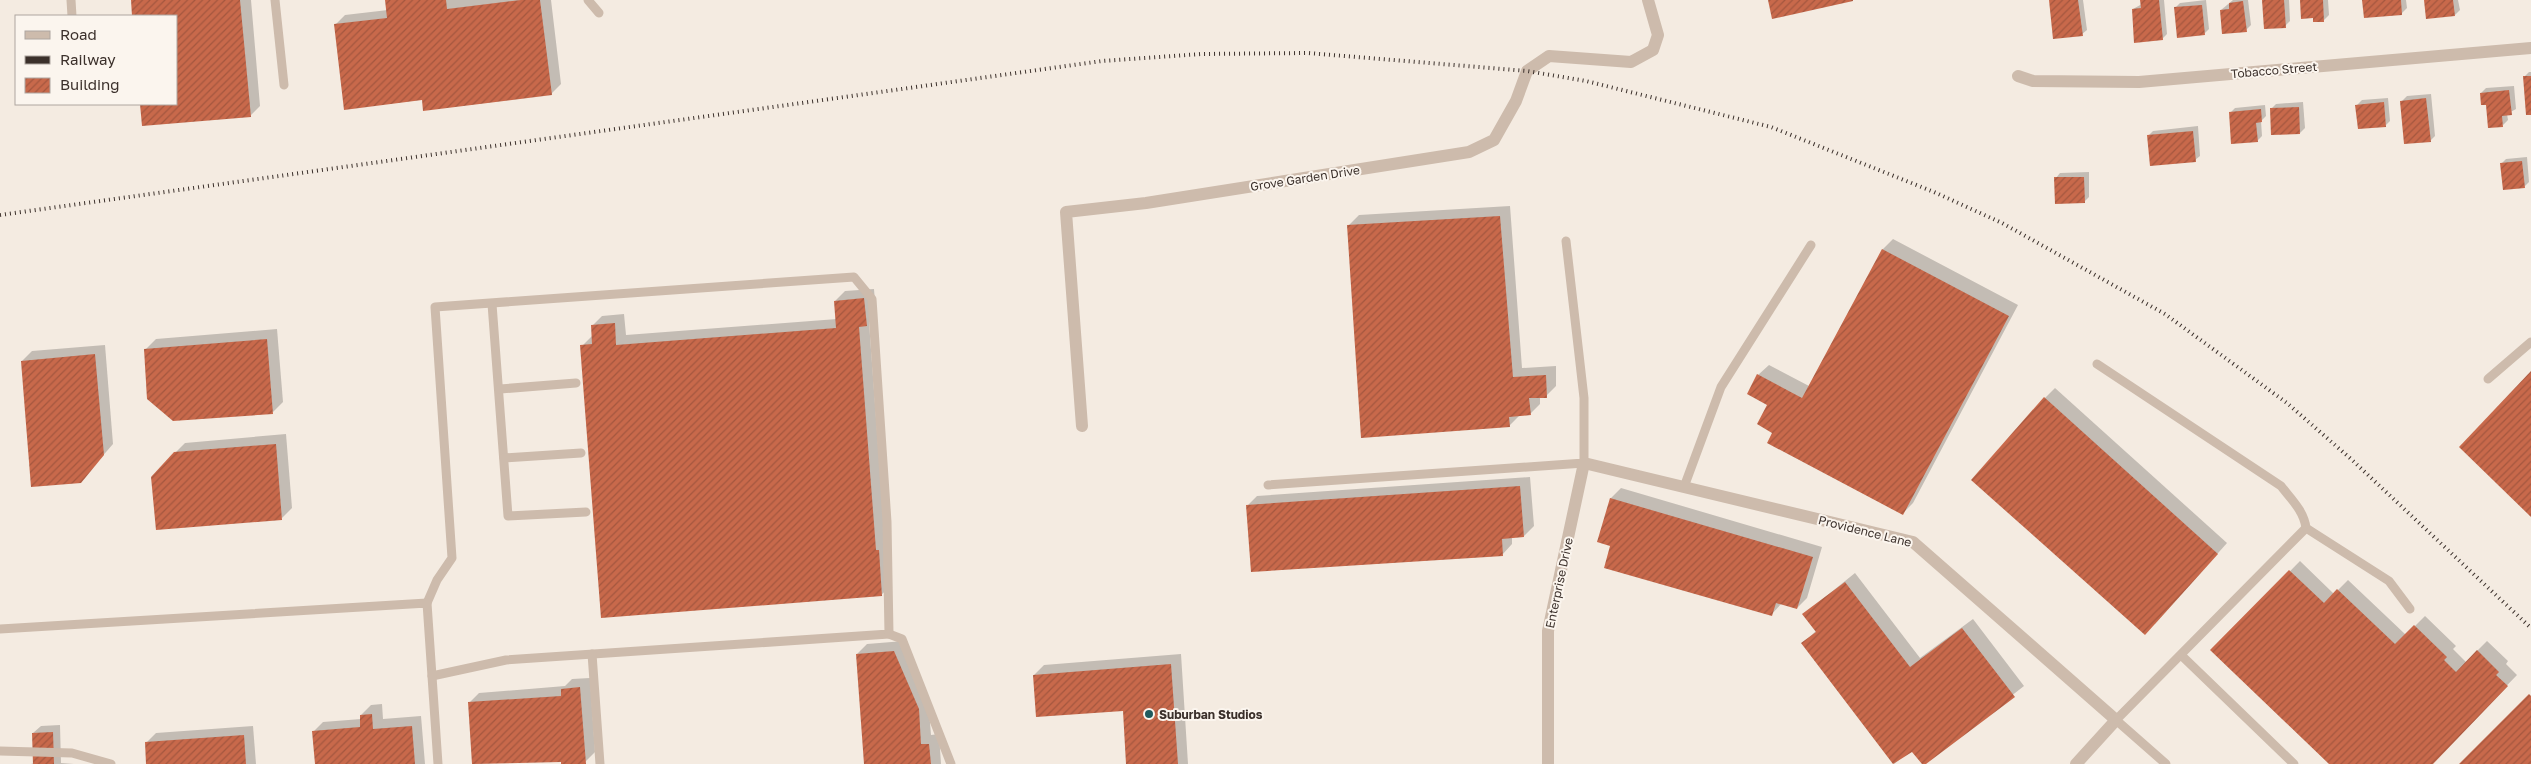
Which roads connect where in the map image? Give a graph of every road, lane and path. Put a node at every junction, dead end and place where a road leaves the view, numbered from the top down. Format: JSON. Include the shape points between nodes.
{"nodes":[{"id":1,"x":71,"y":0,"type":"edge"},
{"id":2,"x":275,"y":0,"type":"edge"},
{"id":3,"x":588,"y":0,"type":"edge"},
{"id":4,"x":1648,"y":0,"type":"edge"},
{"id":5,"x":599,"y":13,"type":"dead end"},
{"id":6,"x":72,"y":15,"type":"edge"},
{"id":7,"x":2531,"y":48,"type":"edge"},
{"id":8,"x":2018,"y":76,"type":"dead end"},
{"id":9,"x":284,"y":85,"type":"dead end"},
{"id":10,"x":1566,"y":241,"type":"dead end"},
{"id":11,"x":1811,"y":245,"type":"dead end"},
{"id":12,"x":492,"y":304,"type":"junction"},
{"id":13,"x":2531,"y":342,"type":"edge"},
{"id":14,"x":2097,"y":364,"type":"dead end"},
{"id":15,"x":2488,"y":379,"type":"dead end"},
{"id":16,"x":576,"y":383,"type":"dead end"},
{"id":17,"x":500,"y":389,"type":"junction"},
{"id":18,"x":1082,"y":426,"type":"dead end"},
{"id":19,"x":581,"y":453,"type":"dead end"},
{"id":20,"x":504,"y":458,"type":"junction"},
{"id":21,"x":1584,"y":463,"type":"junction"},
{"id":22,"x":1268,"y":485,"type":"dead end"},
{"id":23,"x":1684,"y":487,"type":"junction"},
{"id":24,"x":586,"y":512,"type":"dead end"},
{"id":25,"x":2306,"y":528,"type":"junction"},
{"id":26,"x":427,"y":603,"type":"junction"},
{"id":27,"x":2410,"y":609,"type":"dead end"},
{"id":28,"x":0,"y":629,"type":"edge"},
{"id":29,"x":889,"y":634,"type":"junction"},
{"id":30,"x":592,"y":654,"type":"junction"},
{"id":31,"x":2181,"y":655,"type":"junction"},
{"id":32,"x":432,"y":676,"type":"junction"},
{"id":33,"x":2116,"y":720,"type":"junction"},
{"id":34,"x":0,"y":751,"type":"edge"},
{"id":35,"x":111,"y":764,"type":"edge"},
{"id":36,"x":438,"y":764,"type":"edge"},
{"id":37,"x":600,"y":764,"type":"edge"},
{"id":38,"x":951,"y":764,"type":"edge"},
{"id":39,"x":1548,"y":764,"type":"edge"},
{"id":40,"x":2076,"y":764,"type":"edge"},
{"id":41,"x":2166,"y":764,"type":"edge"},
{"id":42,"x":2294,"y":764,"type":"edge"}],
"edges":[{"from":1,"to":6,"type":"lane"},
{"from":2,"to":9,"type":"lane"},
{"from":3,"to":5,"type":"lane"},
{"from":4,"to":18,"type":"street","name":"Grove Garden Drive","via":[[1658,34],[1653,50],[1631,62],[1549,56],[1527,70],[1516,100],[1494,140],[1469,152],[1146,203],[1066,212]]},
{"from":7,"to":8,"type":"street","name":"Tobacco Street","via":[[2139,82],[2033,81]]},
{"from":10,"to":21,"type":"lane","via":[[1584,398]]},
{"from":11,"to":23,"type":"lane","via":[[1721,387]]},
{"from":12,"to":17,"type":"lane"},
{"from":12,"to":26,"type":"lane","via":[[435,307],[452,558]]},
{"from":12,"to":29,"type":"lane","via":[[854,277],[872,299],[887,522]]},
{"from":13,"to":15,"type":"lane"},
{"from":14,"to":25,"type":"lane","via":[[2281,486],[2302,512]]},
{"from":16,"to":17,"type":"lane"},
{"from":17,"to":20,"type":"lane"},
{"from":19,"to":20,"type":"lane"},
{"from":20,"to":24,"type":"lane","via":[[508,516]]},
{"from":21,"to":22,"type":"lane"},
{"from":21,"to":23,"type":"street","name":"Providence Lane"},
{"from":21,"to":39,"type":"street","name":"Enterprise Drive","via":[[1548,630]]},
{"from":23,"to":33,"type":"street","name":"Providence Lane","via":[[1914,542]]},
{"from":25,"to":27,"type":"lane","via":[[2389,581]]},
{"from":25,"to":31,"type":"lane"},
{"from":26,"to":28,"type":"lane"},
{"from":26,"to":32,"type":"lane"},
{"from":29,"to":30,"type":"lane"},
{"from":29,"to":38,"type":"lane","via":[[902,639]]},
{"from":30,"to":32,"type":"lane","via":[[506,660]]},
{"from":30,"to":37,"type":"lane"},
{"from":31,"to":33,"type":"lane"},
{"from":31,"to":42,"type":"lane"},
{"from":32,"to":36,"type":"lane"},
{"from":33,"to":40,"type":"street"},
{"from":33,"to":41,"type":"lane"},
{"from":34,"to":35,"type":"lane","via":[[72,753]]}]}
